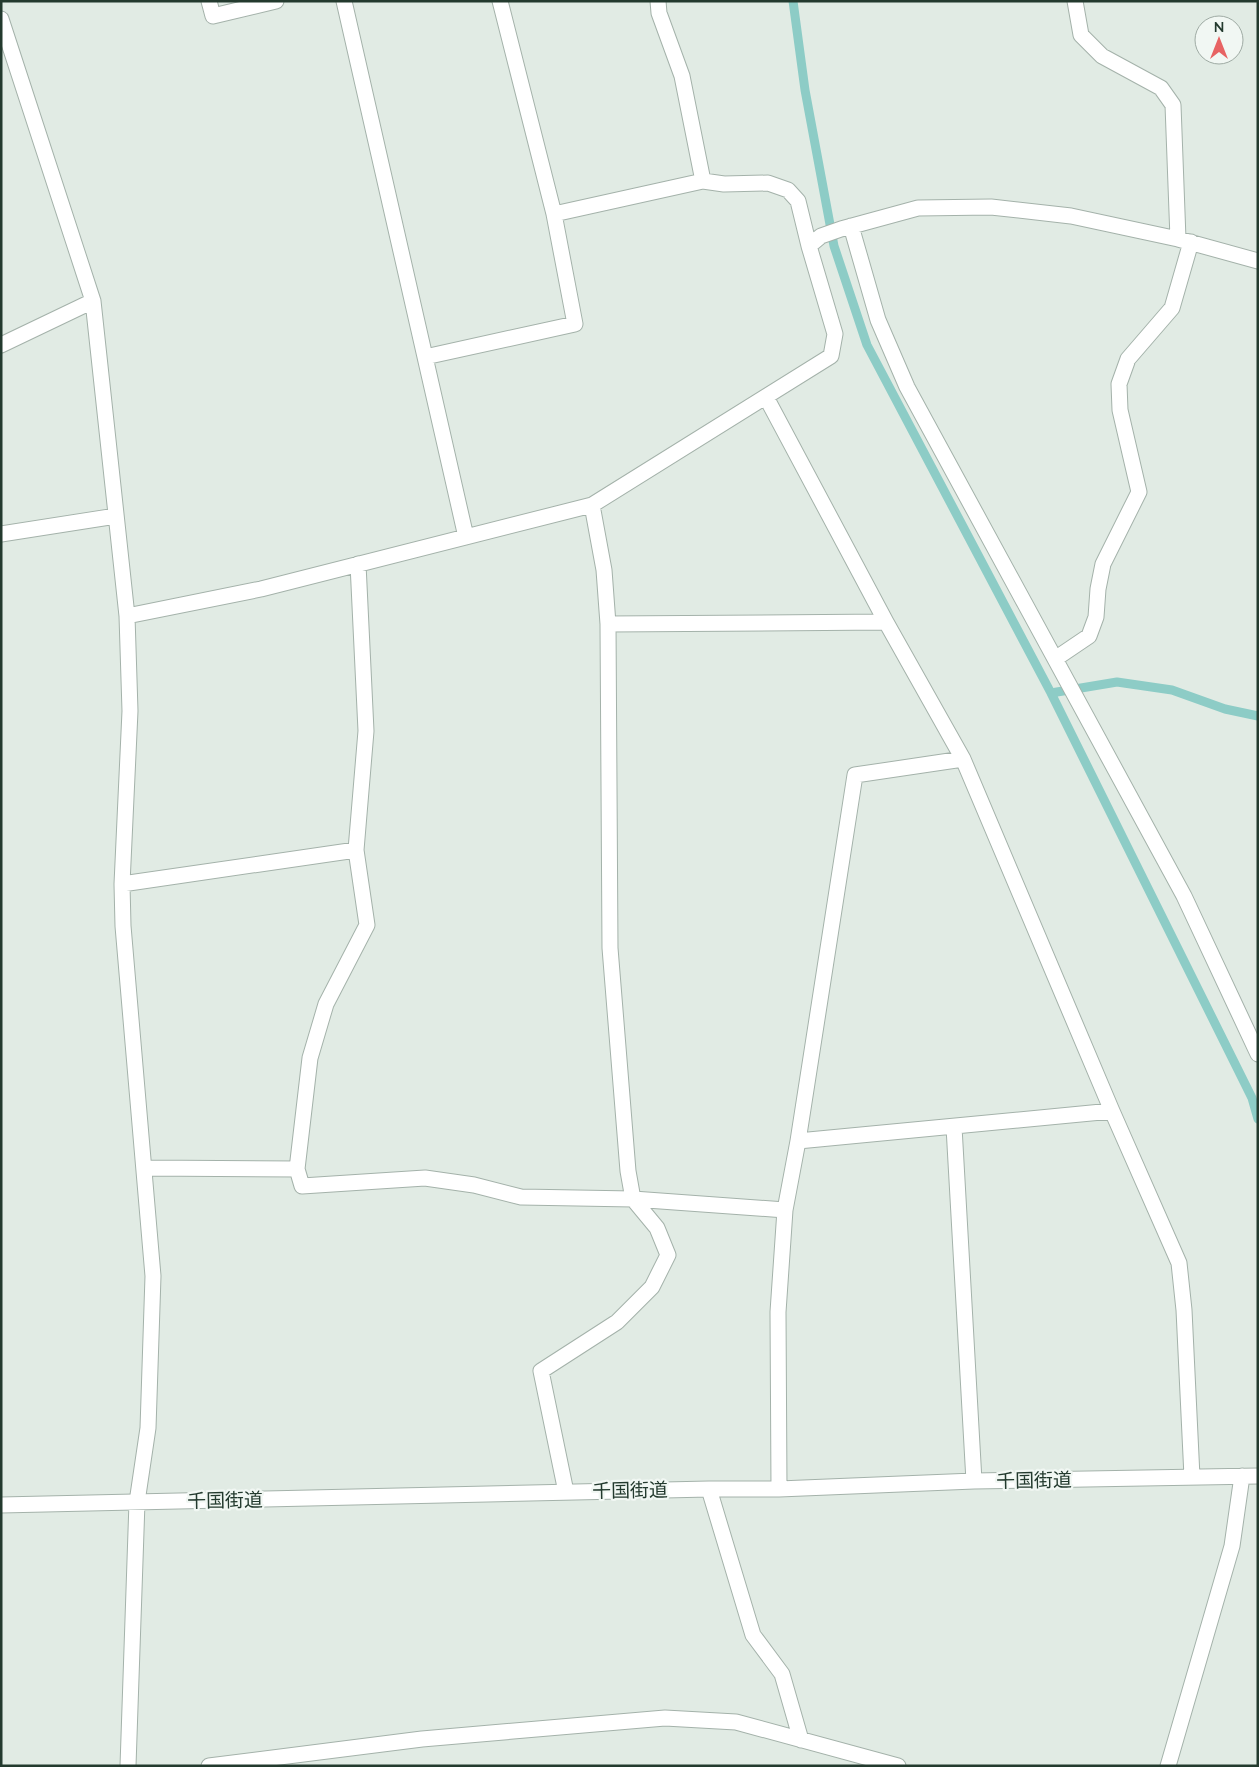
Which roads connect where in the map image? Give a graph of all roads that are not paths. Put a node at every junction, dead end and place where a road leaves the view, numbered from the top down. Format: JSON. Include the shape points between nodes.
{"nodes":[{"id":1,"x":209,"y":1,"type":"edge"},
{"id":2,"x":276,"y":1,"type":"edge"},
{"id":3,"x":344,"y":1,"type":"edge"},
{"id":4,"x":500,"y":1,"type":"edge"},
{"id":5,"x":658,"y":1,"type":"edge"},
{"id":6,"x":1075,"y":1,"type":"edge"},
{"id":7,"x":1,"y":19,"type":"edge"},
{"id":8,"x":703,"y":181,"type":"junction"},
{"id":9,"x":554,"y":214,"type":"junction"},
{"id":10,"x":846,"y":227,"type":"junction"},
{"id":11,"x":1185,"y":240,"type":"junction"},
{"id":12,"x":809,"y":246,"type":"junction"},
{"id":13,"x":1258,"y":261,"type":"edge"},
{"id":14,"x":93,"y":301,"type":"junction"},
{"id":15,"x":1,"y":344,"type":"edge"},
{"id":16,"x":425,"y":357,"type":"junction"},
{"id":17,"x":766,"y":397,"type":"junction"},
{"id":18,"x":592,"y":505,"type":"junction"},
{"id":19,"x":116,"y":516,"type":"junction"},
{"id":20,"x":1,"y":534,"type":"edge"},
{"id":21,"x":466,"y":537,"type":"junction"},
{"id":22,"x":358,"y":564,"type":"junction"},
{"id":23,"x":127,"y":616,"type":"junction"},
{"id":24,"x":886,"y":622,"type":"junction"},
{"id":25,"x":608,"y":624,"type":"junction"},
{"id":26,"x":1055,"y":659,"type":"junction"},
{"id":27,"x":963,"y":758,"type":"junction"},
{"id":28,"x":356,"y":850,"type":"junction"},
{"id":29,"x":122,"y":884,"type":"junction"},
{"id":30,"x":1258,"y":1054,"type":"edge"},
{"id":31,"x":1112,"y":1111,"type":"junction"},
{"id":32,"x":954,"y":1127,"type":"junction"},
{"id":33,"x":798,"y":1141,"type":"junction"},
{"id":34,"x":144,"y":1168,"type":"junction"},
{"id":35,"x":297,"y":1169,"type":"junction"},
{"id":36,"x":633,"y":1199,"type":"junction"},
{"id":37,"x":785,"y":1210,"type":"junction"},
{"id":38,"x":1242,"y":1476,"type":"junction"},
{"id":39,"x":1258,"y":1476,"type":"edge"},
{"id":40,"x":1192,"y":1477,"type":"junction"},
{"id":41,"x":974,"y":1481,"type":"junction"},
{"id":42,"x":709,"y":1489,"type":"junction"},
{"id":43,"x":779,"y":1489,"type":"junction"},
{"id":44,"x":566,"y":1492,"type":"junction"},
{"id":45,"x":137,"y":1502,"type":"junction"},
{"id":46,"x":1,"y":1505,"type":"edge"},
{"id":47,"x":801,"y":1740,"type":"junction"},
{"id":48,"x":128,"y":1766,"type":"edge"},
{"id":49,"x":209,"y":1766,"type":"edge"},
{"id":50,"x":898,"y":1766,"type":"edge"},
{"id":51,"x":1168,"y":1766,"type":"edge"}],
"edges":[{"from":1,"to":2,"type":"street","via":[[213,16]]},
{"from":3,"to":16,"type":"street"},
{"from":4,"to":9,"type":"street"},
{"from":5,"to":8,"type":"street","via":[[659,13],[682,76]]},
{"from":6,"to":11,"type":"street","via":[[1081,35],[1102,56],[1161,88],[1173,105]]},
{"from":7,"to":14,"type":"street"},
{"from":8,"to":9,"type":"street"},
{"from":8,"to":12,"type":"street","via":[[768,183],[788,190],[798,201]]},
{"from":9,"to":16,"type":"street","via":[[575,324]]},
{"from":10,"to":11,"type":"street","via":[[918,208],[991,207],[1071,216]]},
{"from":10,"to":12,"type":"street","via":[[821,236]]},
{"from":10,"to":26,"type":"street","via":[[878,320],[907,387]]},
{"from":11,"to":13,"type":"street"},
{"from":11,"to":26,"type":"street","via":[[1172,308],[1128,359],[1119,384],[1120,410],[1140,492],[1103,564],[1096,617],[1088,636]]},
{"from":12,"to":17,"type":"street","via":[[835,334],[831,356]]},
{"from":14,"to":15,"type":"street"},
{"from":14,"to":19,"type":"street"},
{"from":16,"to":21,"type":"street"},
{"from":17,"to":18,"type":"street"},
{"from":17,"to":24,"type":"street"},
{"from":18,"to":21,"type":"street"},
{"from":18,"to":25,"type":"street","via":[[604,570]]},
{"from":19,"to":20,"type":"street"},
{"from":19,"to":23,"type":"street"},
{"from":21,"to":22,"type":"street"},
{"from":22,"to":23,"type":"street"},
{"from":22,"to":28,"type":"street","via":[[366,730]]},
{"from":23,"to":29,"type":"street","via":[[130,711]]},
{"from":24,"to":25,"type":"street"},
{"from":24,"to":27,"type":"street"},
{"from":25,"to":36,"type":"street","via":[[610,948]]},
{"from":26,"to":30,"type":"street","via":[[1184,896]]},
{"from":27,"to":31,"type":"street"},
{"from":27,"to":33,"type":"street","via":[[854,775]]},
{"from":28,"to":29,"type":"street"},
{"from":28,"to":35,"type":"street","via":[[367,925],[326,1004],[310,1058]]},
{"from":29,"to":34,"type":"street"},
{"from":31,"to":32,"type":"street"},
{"from":31,"to":40,"type":"street","via":[[1179,1263]]},
{"from":32,"to":33,"type":"street"},
{"from":32,"to":41,"type":"street"},
{"from":33,"to":37,"type":"street"},
{"from":34,"to":35,"type":"street"},
{"from":34,"to":45,"type":"street","via":[[153,1276],[148,1428]]},
{"from":35,"to":36,"type":"street","via":[[302,1186],[426,1178],[474,1185],[521,1197]]},
{"from":36,"to":37,"type":"street"},
{"from":36,"to":44,"type":"street","via":[[657,1228],[668,1255],[652,1287],[616,1322],[541,1371]]},
{"from":37,"to":43,"type":"street","via":[[778,1312]]},
{"from":38,"to":39,"type":"street","name":"千国街道"},
{"from":38,"to":40,"type":"street","name":"千国街道"},
{"from":38,"to":51,"type":"street","via":[[1232,1546]]},
{"from":40,"to":41,"type":"street","name":"千国街道"},
{"from":41,"to":43,"type":"street","name":"千国街道"},
{"from":42,"to":43,"type":"street","name":"千国街道"},
{"from":42,"to":44,"type":"street","name":"千国街道"},
{"from":42,"to":47,"type":"street","via":[[753,1635],[782,1674]]},
{"from":44,"to":45,"type":"street","name":"千国街道"},
{"from":45,"to":46,"type":"street","name":"千国街道"},
{"from":45,"to":48,"type":"street"},
{"from":47,"to":49,"type":"street","via":[[736,1722],[665,1718],[422,1739]]},
{"from":47,"to":50,"type":"street"}]}
